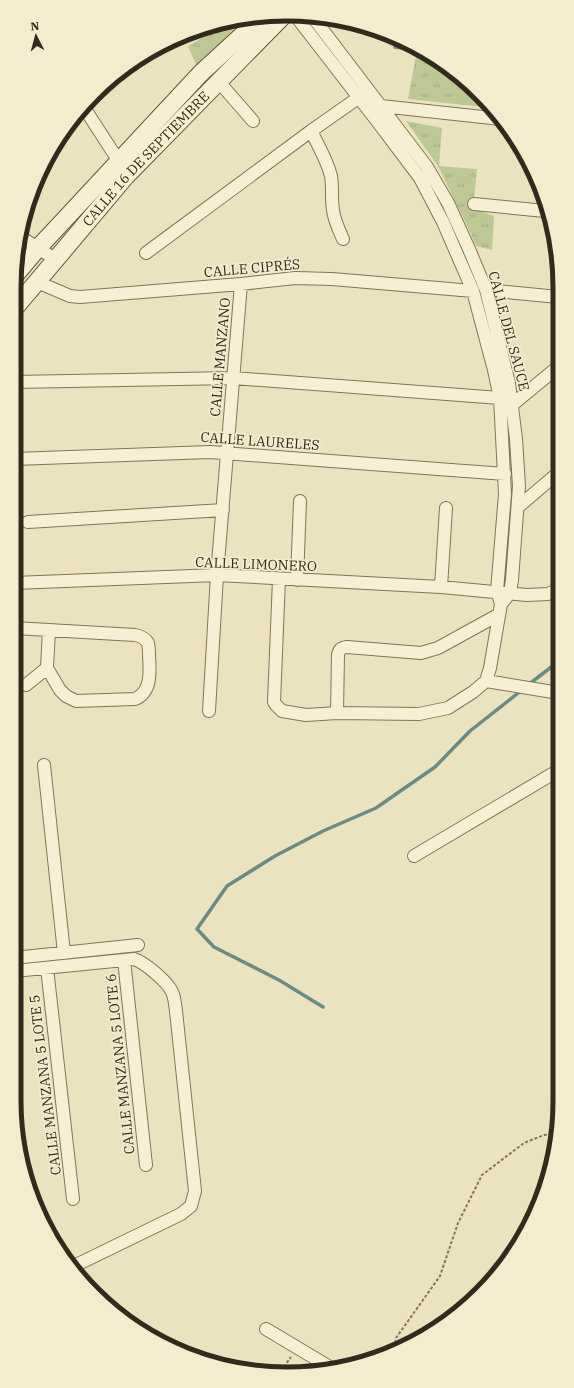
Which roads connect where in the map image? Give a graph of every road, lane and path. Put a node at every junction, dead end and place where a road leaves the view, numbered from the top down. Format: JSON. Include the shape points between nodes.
{"nodes":[{"id":1,"x":278,"y":22,"type":"edge"},
{"id":2,"x":300,"y":22,"type":"edge"},
{"id":3,"x":256,"y":23,"type":"edge"},
{"id":4,"x":317,"y":23,"type":"edge"},
{"id":5,"x":219,"y":82,"type":"junction"},
{"id":6,"x":358,"y":98,"type":"junction"},
{"id":7,"x":381,"y":106,"type":"junction"},
{"id":8,"x":367,"y":108,"type":"junction"},
{"id":9,"x":87,"y":112,"type":"edge"},
{"id":10,"x":493,"y":119,"type":"edge"},
{"id":11,"x":253,"y":121,"type":"dead end"},
{"id":12,"x":311,"y":131,"type":"junction"},
{"id":13,"x":118,"y":160,"type":"junction"},
{"id":14,"x":474,"y":204,"type":"dead end"},
{"id":15,"x":542,"y":211,"type":"edge"},
{"id":16,"x":343,"y":239,"type":"dead end"},
{"id":17,"x":25,"y":240,"type":"edge"},
{"id":18,"x":38,"y":248,"type":"junction"},
{"id":19,"x":146,"y":254,"type":"dead end"},
{"id":20,"x":55,"y":259,"type":"junction"},
{"id":21,"x":22,"y":267,"type":"edge"},
{"id":22,"x":37,"y":282,"type":"junction"},
{"id":23,"x":241,"y":284,"type":"junction"},
{"id":24,"x":486,"y":290,"type":"junction"},
{"id":25,"x":473,"y":291,"type":"junction"},
{"id":26,"x":553,"y":297,"type":"edge"},
{"id":27,"x":21,"y":301,"type":"edge"},
{"id":28,"x":553,"y":371,"type":"edge"},
{"id":29,"x":233,"y":378,"type":"junction"},
{"id":30,"x":21,"y":382,"type":"edge"},
{"id":31,"x":500,"y":398,"type":"junction"},
{"id":32,"x":513,"y":404,"type":"junction"},
{"id":33,"x":227,"y":453,"type":"junction"},
{"id":34,"x":21,"y":460,"type":"edge"},
{"id":35,"x":505,"y":474,"type":"junction"},
{"id":36,"x":553,"y":477,"type":"edge"},
{"id":37,"x":300,"y":501,"type":"dead end"},
{"id":38,"x":518,"y":507,"type":"junction"},
{"id":39,"x":446,"y":508,"type":"dead end"},
{"id":40,"x":223,"y":510,"type":"junction"},
{"id":41,"x":28,"y":522,"type":"dead end"},
{"id":42,"x":217,"y":576,"type":"junction"},
{"id":43,"x":279,"y":579,"type":"junction"},
{"id":44,"x":297,"y":580,"type":"junction"},
{"id":45,"x":21,"y":583,"type":"edge"},
{"id":46,"x":441,"y":587,"type":"junction"},
{"id":47,"x":497,"y":592,"type":"junction"},
{"id":48,"x":553,"y":592,"type":"edge"},
{"id":49,"x":510,"y":593,"type":"junction"},
{"id":50,"x":500,"y":610,"type":"junction"},
{"id":51,"x":21,"y":628,"type":"edge"},
{"id":52,"x":49,"y":630,"type":"junction"},
{"id":53,"x":47,"y":668,"type":"junction"},
{"id":54,"x":486,"y":681,"type":"junction"},
{"id":55,"x":26,"y":685,"type":"dead end"},
{"id":56,"x":553,"y":692,"type":"edge"},
{"id":57,"x":209,"y":711,"type":"dead end"},
{"id":58,"x":336,"y":713,"type":"junction"},
{"id":59,"x":44,"y":765,"type":"dead end"},
{"id":60,"x":553,"y":774,"type":"edge"},
{"id":61,"x":414,"y":856,"type":"dead end"},
{"id":62,"x":138,"y":945,"type":"dead end"},
{"id":63,"x":64,"y":953,"type":"junction"},
{"id":64,"x":21,"y":957,"type":"edge"},
{"id":65,"x":124,"y":960,"type":"junction"},
{"id":66,"x":47,"y":968,"type":"junction"},
{"id":67,"x":21,"y":970,"type":"edge"},
{"id":68,"x":551,"y":1134,"type":"edge"},
{"id":69,"x":146,"y":1165,"type":"dead end"},
{"id":70,"x":73,"y":1199,"type":"dead end"},
{"id":71,"x":77,"y":1264,"type":"edge"},
{"id":72,"x":266,"y":1329,"type":"dead end"},
{"id":73,"x":394,"y":1345,"type":"edge"},
{"id":74,"x":298,"y":1348,"type":"junction"},
{"id":75,"x":325,"y":1365,"type":"edge"},
{"id":76,"x":284,"y":1367,"type":"edge"}],
"edges":[{"from":1,"to":5,"type":"main road","name":"CALLE 16 DE SEPTIEMBRE"},
{"from":2,"to":6,"type":"street","name":"CALLE DEL SAUCE"},
{"from":3,"to":13,"type":"main road","name":"CALLE 16 DE SEPTIEMBRE","via":[[201,73]]},
{"from":4,"to":7,"type":"street","name":"CALLE DEL SAUCE"},
{"from":5,"to":11,"type":"street"},
{"from":5,"to":20,"type":"main road","name":"CALLE 16 DE SEPTIEMBRE","via":[[126,176]]},
{"from":6,"to":8,"type":"street","name":"CALLE DEL SAUCE"},
{"from":6,"to":12,"type":"street"},
{"from":7,"to":8,"type":"street"},
{"from":7,"to":10,"type":"street"},
{"from":7,"to":24,"type":"street","name":"CALLE DEL SAUCE","via":[[420,156],[448,203]]},
{"from":8,"to":25,"type":"street","name":"CALLE DEL SAUCE","via":[[420,178],[443,222]]},
{"from":9,"to":13,"type":"street"},
{"from":12,"to":16,"type":"street","via":[[330,175],[335,222]]},
{"from":12,"to":19,"type":"street"},
{"from":13,"to":18,"type":"main road","name":"CALLE 16 DE SEPTIEMBRE"},
{"from":14,"to":15,"type":"street"},
{"from":17,"to":18,"type":"street"},
{"from":18,"to":20,"type":"street"},
{"from":18,"to":21,"type":"main road","name":"CALLE 16 DE SEPTIEMBRE"},
{"from":20,"to":22,"type":"main road","name":"CALLE 16 DE SEPTIEMBRE"},
{"from":22,"to":23,"type":"street","name":"CALLE CIPRÉS","via":[[70,296],[80,297]]},
{"from":22,"to":27,"type":"main road","name":"CALLE 16 DE SEPTIEMBRE"},
{"from":23,"to":25,"type":"street","name":"CALLE CIPRÉS","via":[[313,278]]},
{"from":23,"to":29,"type":"street","name":"CALLE MANZANO"},
{"from":24,"to":26,"type":"street"},
{"from":24,"to":32,"type":"street","name":"CALLE DEL SAUCE"},
{"from":25,"to":31,"type":"street","name":"CALLE DEL SAUCE"},
{"from":28,"to":32,"type":"street"},
{"from":29,"to":30,"type":"street"},
{"from":29,"to":31,"type":"street"},
{"from":29,"to":33,"type":"street","name":"CALLE MANZANO"},
{"from":31,"to":35,"type":"street","name":"CALLE DEL SAUCE"},
{"from":32,"to":38,"type":"street","name":"CALLE DEL SAUCE","via":[[519,486]]},
{"from":33,"to":34,"type":"street","name":"CALLE LAURELES","via":[[173,452]]},
{"from":33,"to":35,"type":"street","name":"CALLE LAURELES"},
{"from":33,"to":40,"type":"street","name":"CALLE MANZANO"},
{"from":35,"to":47,"type":"street","name":"CALLE DEL SAUCE"},
{"from":36,"to":38,"type":"street"},
{"from":37,"to":44,"type":"street"},
{"from":38,"to":49,"type":"street","name":"CALLE DEL SAUCE"},
{"from":39,"to":46,"type":"street"},
{"from":40,"to":41,"type":"street"},
{"from":40,"to":42,"type":"street","name":"CALLE MANZANO"},
{"from":42,"to":43,"type":"street","name":"CALLE LIMONERO"},
{"from":42,"to":45,"type":"street","name":"CALLE LIMONERO"},
{"from":42,"to":57,"type":"street","name":"CALLE MANZANO"},
{"from":43,"to":44,"type":"street","name":"CALLE LIMONERO"},
{"from":43,"to":58,"type":"street","via":[[274,702],[282,711],[306,715]]},
{"from":44,"to":46,"type":"street","name":"CALLE LIMONERO"},
{"from":46,"to":47,"type":"street","name":"CALLE LIMONERO"},
{"from":47,"to":49,"type":"street","name":"CALLE LIMONERO"},
{"from":47,"to":50,"type":"street","name":"CALLE DEL SAUCE"},
{"from":48,"to":49,"type":"street","name":"CALLE LIMONERO","via":[[542,595]]},
{"from":49,"to":50,"type":"street"},
{"from":50,"to":54,"type":"street","name":"CALLE DEL SAUCE"},
{"from":50,"to":58,"type":"street","via":[[438,648],[421,653],[342,648],[338,655]]},
{"from":51,"to":52,"type":"street"},
{"from":52,"to":53,"type":"street"},
{"from":52,"to":53,"type":"street","via":[[140,636],[148,645],[150,678],[146,689],[135,699],[76,701],[60,690]]},
{"from":53,"to":55,"type":"street"},
{"from":54,"to":56,"type":"street"},
{"from":54,"to":58,"type":"street","via":[[448,708],[419,714]]},
{"from":59,"to":63,"type":"street"},
{"from":60,"to":61,"type":"street"},
{"from":62,"to":63,"type":"street"},
{"from":63,"to":64,"type":"street"},
{"from":65,"to":66,"type":"street"},
{"from":65,"to":69,"type":"street","name":"CALLE MANZANA 5 LOTE 6"},
{"from":65,"to":71,"type":"street","via":[[139,960],[168,985],[173,995],[195,1191],[191,1206],[181,1214]]},
{"from":66,"to":67,"type":"street"},
{"from":66,"to":70,"type":"street","name":"CALLE MANZANA 5 LOTE 5"},
{"from":68,"to":73,"type":"path","via":[[524,1143],[482,1175],[458,1223],[440,1276],[396,1338]]},
{"from":72,"to":74,"type":"street"},
{"from":74,"to":75,"type":"street"},
{"from":74,"to":76,"type":"path"}]}
